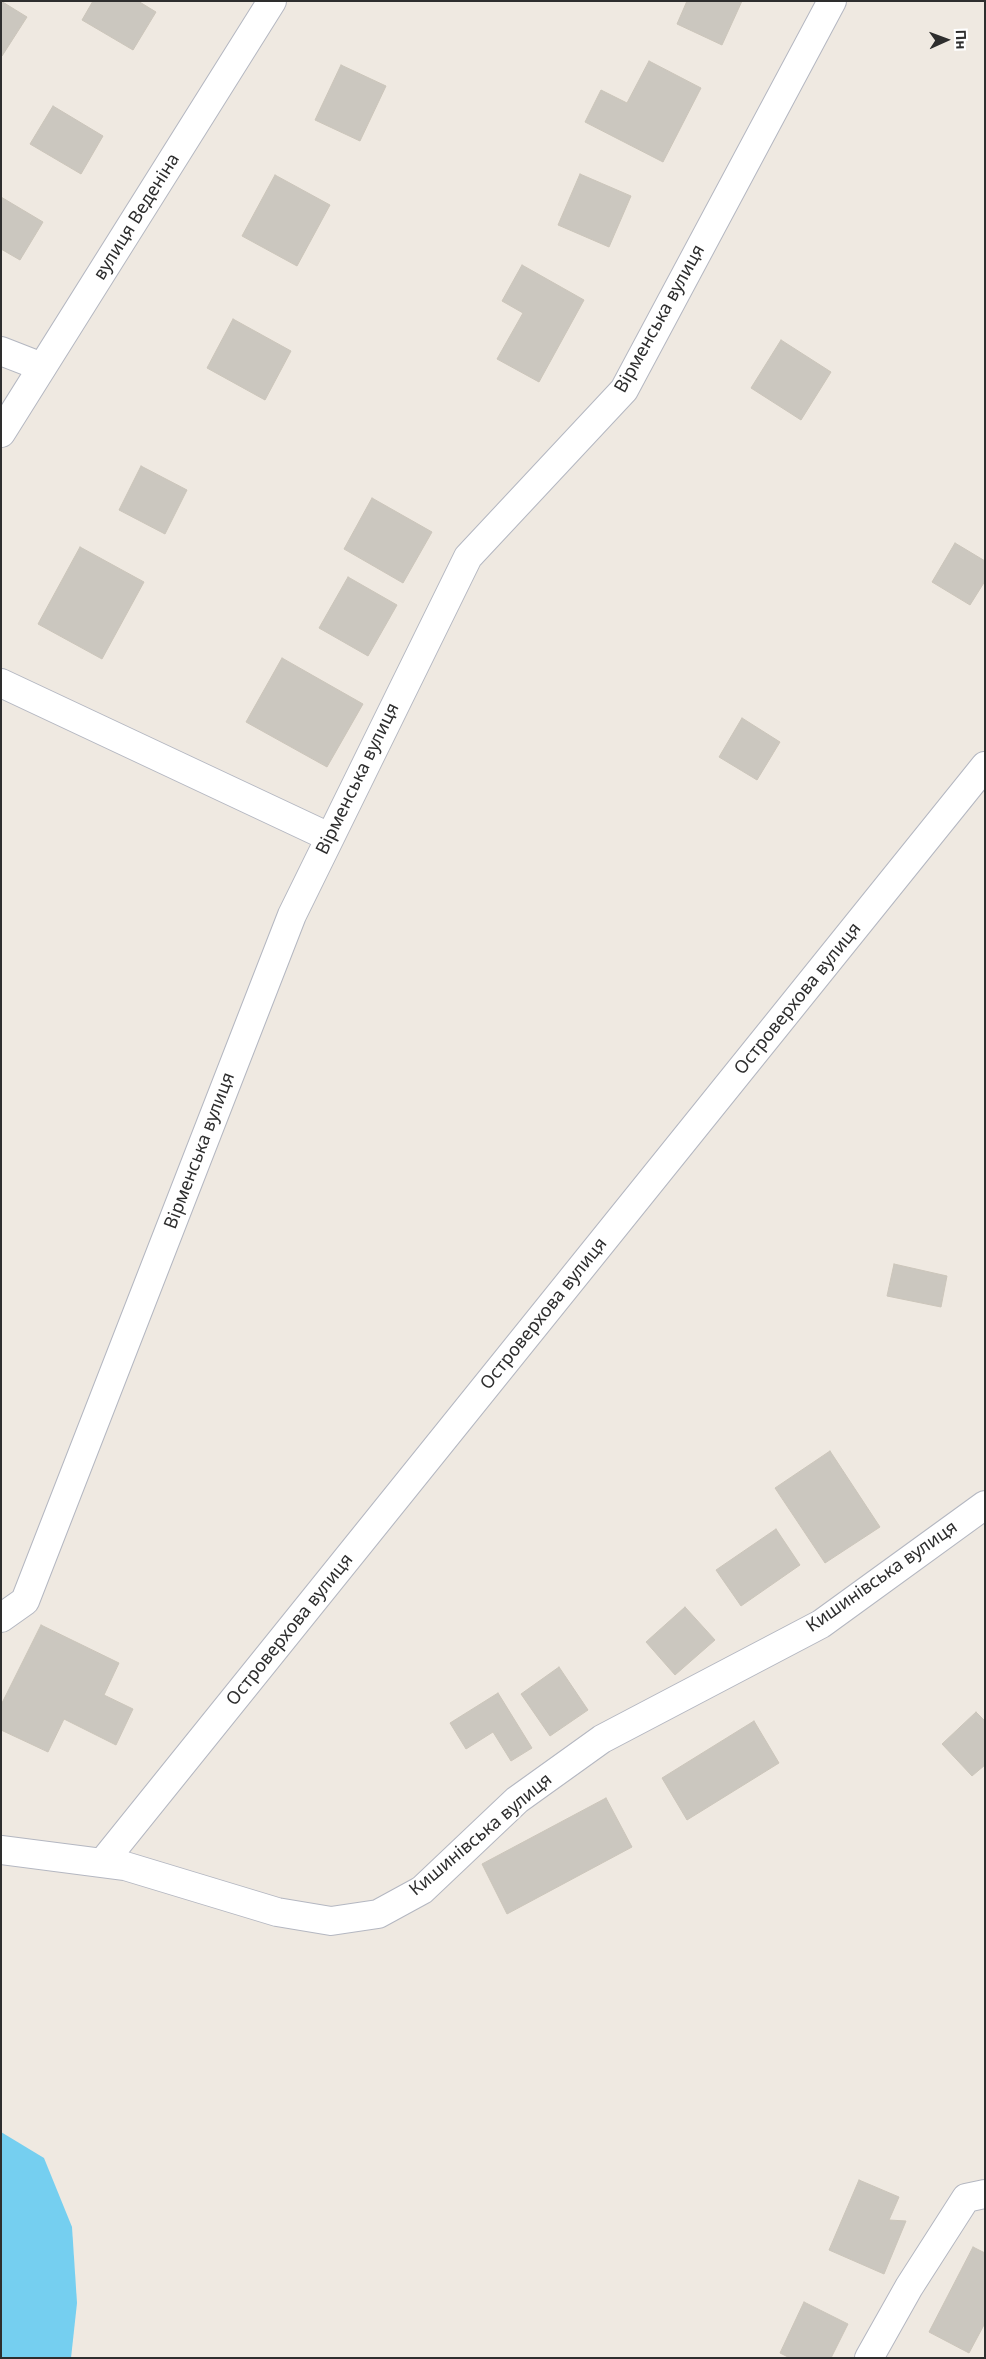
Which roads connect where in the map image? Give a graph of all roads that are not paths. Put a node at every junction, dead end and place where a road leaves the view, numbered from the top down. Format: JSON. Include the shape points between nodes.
{"nodes":[{"id":1,"x":272,"y":1,"type":"edge"},
{"id":2,"x":832,"y":1,"type":"edge"},
{"id":3,"x":1,"y":351,"type":"edge"},
{"id":4,"x":42,"y":367,"type":"junction"},
{"id":5,"x":1,"y":433,"type":"edge"},
{"id":6,"x":1,"y":683,"type":"edge"},
{"id":7,"x":985,"y":766,"type":"edge"},
{"id":8,"x":329,"y":837,"type":"junction"},
{"id":9,"x":985,"y":1504,"type":"edge"},
{"id":10,"x":1,"y":1618,"type":"edge"},
{"id":11,"x":1,"y":1850,"type":"edge"},
{"id":12,"x":103,"y":1862,"type":"junction"},
{"id":13,"x":985,"y":2194,"type":"edge"},
{"id":14,"x":870,"y":2358,"type":"edge"}],
"edges":[{"from":1,"to":4,"type":"street","name":"вулиця Веденіна"},
{"from":2,"to":8,"type":"street","name":"Вірменська вулиця","via":[[624,390],[468,557]]},
{"from":3,"to":4,"type":"street"},
{"from":4,"to":5,"type":"street","name":"вулиця Веденіна"},
{"from":6,"to":8,"type":"street"},
{"from":7,"to":12,"type":"street","name":"Островерхова вулиця"},
{"from":8,"to":10,"type":"street","name":"Вірменська вулиця","via":[[292,915],[25,1600]]},
{"from":9,"to":12,"type":"street","name":"Кишинівська вулиця","via":[[821,1624],[602,1739],[517,1800],[422,1890],[378,1914],[331,1920],[277,1912]]},
{"from":11,"to":12,"type":"street","name":"Кишинівська вулиця"},
{"from":13,"to":14,"type":"street","via":[[966,2198],[908,2287]]}]}
